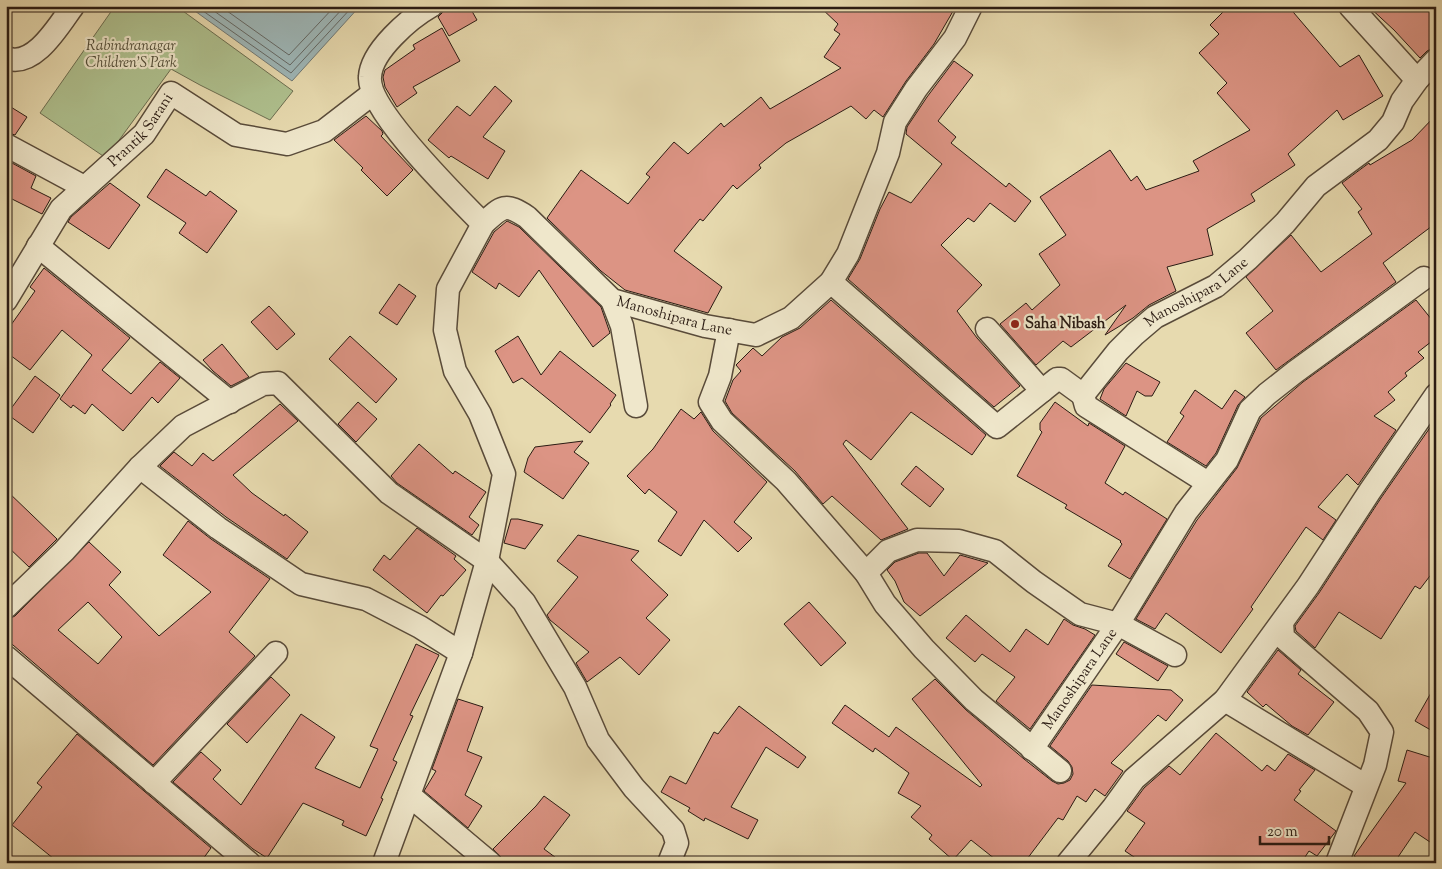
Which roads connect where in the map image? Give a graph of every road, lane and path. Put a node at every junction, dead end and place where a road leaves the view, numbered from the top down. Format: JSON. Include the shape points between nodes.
{"nodes":[{"id":1,"x":73,"y":6,"type":"edge"},
{"id":2,"x":970,"y":6,"type":"edge"},
{"id":3,"x":1350,"y":6,"type":"edge"},
{"id":4,"x":419,"y":9,"type":"edge"},
{"id":5,"x":6,"y":58,"type":"edge"},
{"id":6,"x":1436,"y":60,"type":"edge"},
{"id":7,"x":1417,"y":80,"type":"junction"},
{"id":8,"x":372,"y":94,"type":"junction"},
{"id":9,"x":6,"y":145,"type":"edge"},
{"id":10,"x":84,"y":187,"type":"junction"},
{"id":11,"x":484,"y":224,"type":"junction"},
{"id":12,"x":38,"y":246,"type":"junction"},
{"id":13,"x":1424,"y":278,"type":"dead end"},
{"id":14,"x":831,"y":282,"type":"junction"},
{"id":15,"x":6,"y":300,"type":"edge"},
{"id":16,"x":612,"y":300,"type":"junction"},
{"id":17,"x":987,"y":329,"type":"dead end"},
{"id":18,"x":729,"y":330,"type":"junction"},
{"id":19,"x":1042,"y":390,"type":"junction"},
{"id":20,"x":1083,"y":395,"type":"junction"},
{"id":21,"x":1436,"y":395,"type":"edge"},
{"id":22,"x":230,"y":402,"type":"junction"},
{"id":23,"x":636,"y":406,"type":"dead end"},
{"id":24,"x":140,"y":467,"type":"junction"},
{"id":25,"x":1208,"y":484,"type":"junction"},
{"id":26,"x":487,"y":561,"type":"junction"},
{"id":27,"x":866,"y":573,"type":"junction"},
{"id":28,"x":6,"y":607,"type":"edge"},
{"id":29,"x":1282,"y":623,"type":"junction"},
{"id":30,"x":1118,"y":624,"type":"junction"},
{"id":31,"x":276,"y":653,"type":"dead end"},
{"id":32,"x":461,"y":653,"type":"junction"},
{"id":33,"x":1174,"y":655,"type":"dead end"},
{"id":34,"x":8,"y":661,"type":"edge"},
{"id":35,"x":1225,"y":700,"type":"junction"},
{"id":36,"x":1032,"y":749,"type":"junction"},
{"id":37,"x":1060,"y":771,"type":"dead end"},
{"id":38,"x":154,"y":783,"type":"junction"},
{"id":39,"x":1366,"y":786,"type":"junction"},
{"id":40,"x":409,"y":795,"type":"junction"},
{"id":41,"x":249,"y":863,"type":"edge"},
{"id":42,"x":384,"y":863,"type":"edge"},
{"id":43,"x":490,"y":863,"type":"edge"},
{"id":44,"x":669,"y":863,"type":"edge"},
{"id":45,"x":1068,"y":863,"type":"edge"},
{"id":46,"x":1337,"y":863,"type":"edge"}],
"edges":[{"from":1,"to":5,"type":"street","via":[[38,50],[23,59]]},
{"from":2,"to":14,"type":"street","name":"Manoshipara Lane","via":[[955,38],[895,122],[888,153],[848,254]]},
{"from":3,"to":7,"type":"street"},
{"from":4,"to":8,"type":"street","via":[[387,43],[375,62],[370,77]]},
{"from":6,"to":7,"type":"street","name":"Manoshipara Lane"},
{"from":7,"to":20,"type":"street","name":"Manoshipara Lane","via":[[1402,101],[1393,122],[1378,140],[1316,186],[1285,223],[1216,286],[1155,317],[1135,334]]},
{"from":8,"to":10,"type":"street","name":"Prantik Sarani","via":[[324,131],[287,144],[236,136],[171,93],[144,134]]},
{"from":8,"to":11,"type":"street","via":[[414,152]]},
{"from":9,"to":10,"type":"street"},
{"from":10,"to":12,"type":"street","name":"Prantik Sarani","via":[[61,209]]},
{"from":11,"to":16,"type":"street","name":"Manoshipara Lane","via":[[500,210],[515,208]]},
{"from":11,"to":26,"type":"street","via":[[448,289],[445,330],[455,371],[480,414],[504,474]]},
{"from":12,"to":15,"type":"street","name":"Prantik Sarani"},
{"from":12,"to":22,"type":"street"},
{"from":13,"to":25,"type":"street","name":"Manoshipara Lane","via":[[1250,410],[1227,460]]},
{"from":14,"to":18,"type":"street","name":"Manoshipara Lane","via":[[791,318],[756,335]]},
{"from":14,"to":19,"type":"street","via":[[997,427]]},
{"from":16,"to":18,"type":"street","name":"Manoshipara Lane"},
{"from":16,"to":23,"type":"street","via":[[622,326]]},
{"from":17,"to":19,"type":"street"},
{"from":18,"to":27,"type":"street","via":[[720,376],[710,402],[722,421],[786,481]]},
{"from":19,"to":20,"type":"street","via":[[1061,378]]},
{"from":20,"to":25,"type":"street","via":[[1086,406]]},
{"from":21,"to":29,"type":"street"},
{"from":22,"to":24,"type":"street","via":[[183,426]]},
{"from":22,"to":26,"type":"street","via":[[263,384],[278,383],[389,493]]},
{"from":24,"to":28,"type":"street","via":[[64,551]]},
{"from":24,"to":32,"type":"street","via":[[218,528],[301,584],[366,599]]},
{"from":25,"to":30,"type":"street","name":"Manoshipara Lane","via":[[1186,512]]},
{"from":26,"to":32,"type":"street"},
{"from":26,"to":44,"type":"street","via":[[524,602],[575,687],[598,740],[634,788],[674,830],[677,843]]},
{"from":27,"to":30,"type":"street","via":[[888,551],[916,540],[959,541],[995,551],[1080,614]]},
{"from":27,"to":36,"type":"street","via":[[884,604],[924,649],[974,700]]},
{"from":29,"to":35,"type":"street"},
{"from":29,"to":39,"type":"street","via":[[1283,637],[1368,711],[1382,732],[1375,765]]},
{"from":30,"to":33,"type":"street"},
{"from":30,"to":36,"type":"street","name":"Manoshipara Lane"},
{"from":31,"to":38,"type":"street"},
{"from":32,"to":40,"type":"street"},
{"from":34,"to":38,"type":"street"},
{"from":35,"to":39,"type":"street"},
{"from":35,"to":45,"type":"street","via":[[1134,779]]},
{"from":36,"to":37,"type":"street"},
{"from":38,"to":41,"type":"street"},
{"from":39,"to":46,"type":"street"},
{"from":40,"to":42,"type":"street"},
{"from":40,"to":43,"type":"street"}]}
